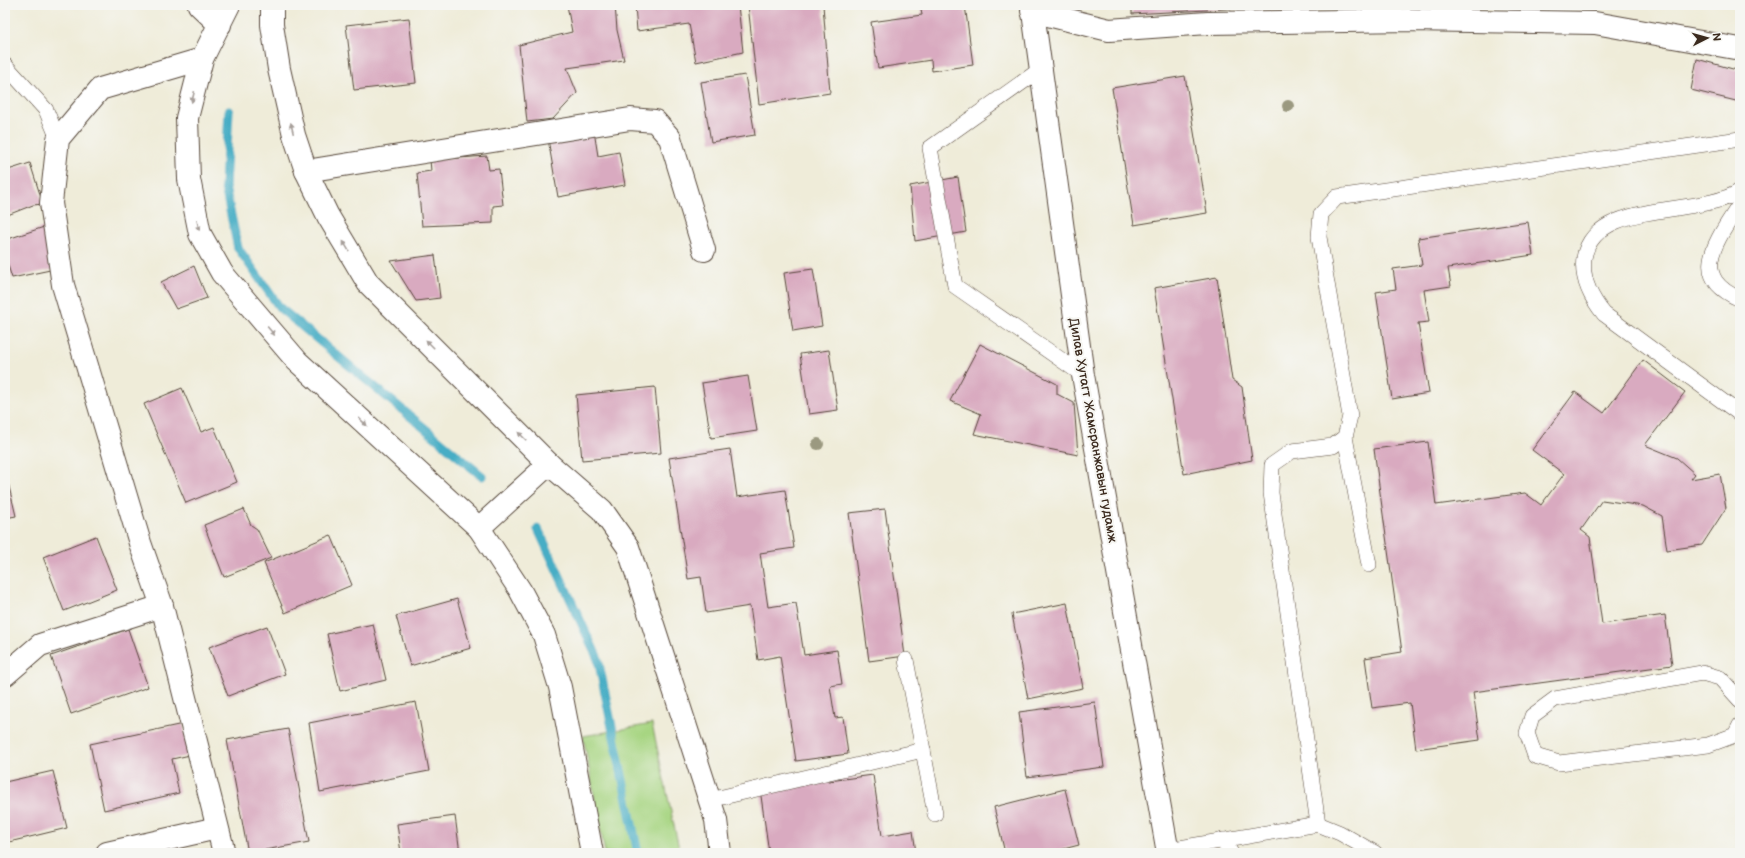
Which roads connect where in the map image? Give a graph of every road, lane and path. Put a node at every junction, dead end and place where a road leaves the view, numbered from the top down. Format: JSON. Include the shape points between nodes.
{"nodes":[{"id":1,"x":199,"y":5,"type":"edge"},
{"id":2,"x":229,"y":5,"type":"edge"},
{"id":3,"x":272,"y":5,"type":"edge"},
{"id":4,"x":1032,"y":8,"type":"edge"},
{"id":5,"x":220,"y":25,"type":"junction"},
{"id":6,"x":1740,"y":49,"type":"edge"},
{"id":7,"x":202,"y":59,"type":"junction"},
{"id":8,"x":5,"y":65,"type":"edge"},
{"id":9,"x":1040,"y":69,"type":"junction"},
{"id":10,"x":58,"y":139,"type":"junction"},
{"id":11,"x":1740,"y":139,"type":"edge"},
{"id":12,"x":306,"y":171,"type":"junction"},
{"id":13,"x":1740,"y":191,"type":"edge"},
{"id":14,"x":1740,"y":204,"type":"edge"},
{"id":15,"x":704,"y":250,"type":"dead end"},
{"id":16,"x":1740,"y":299,"type":"edge"},
{"id":17,"x":1083,"y":375,"type":"junction"},
{"id":18,"x":1740,"y":414,"type":"edge"},
{"id":19,"x":1345,"y":437,"type":"junction"},
{"id":20,"x":549,"y":464,"type":"junction"},
{"id":21,"x":478,"y":528,"type":"junction"},
{"id":22,"x":1369,"y":565,"type":"dead end"},
{"id":23,"x":162,"y":606,"type":"junction"},
{"id":24,"x":906,"y":660,"type":"dead end"},
{"id":25,"x":5,"y":675,"type":"edge"},
{"id":26,"x":1740,"y":700,"type":"edge"},
{"id":27,"x":1740,"y":725,"type":"edge"},
{"id":28,"x":923,"y":750,"type":"junction"},
{"id":29,"x":710,"y":800,"type":"junction"},
{"id":30,"x":935,"y":814,"type":"dead end"},
{"id":31,"x":1318,"y":824,"type":"junction"},
{"id":32,"x":217,"y":828,"type":"junction"},
{"id":33,"x":1224,"y":840,"type":"junction"},
{"id":34,"x":1168,"y":851,"type":"edge"},
{"id":35,"x":107,"y":853,"type":"edge"},
{"id":36,"x":224,"y":853,"type":"edge"},
{"id":37,"x":592,"y":853,"type":"edge"},
{"id":38,"x":720,"y":853,"type":"edge"},
{"id":39,"x":1231,"y":853,"type":"edge"},
{"id":40,"x":1375,"y":853,"type":"edge"}],
"edges":[{"from":1,"to":5,"type":"street"},
{"from":2,"to":5,"type":"street"},
{"from":12,"to":3,"type":"street","one_way":true,"via":[[294,135],[279,69],[272,25]]},
{"from":4,"to":6,"type":"street","via":[[1109,30],[1208,22],[1410,20],[1595,23]]},
{"from":4,"to":9,"type":"street","name":"Дилав Хутагт Жамсранжавын гудамж"},
{"from":5,"to":7,"type":"street"},
{"from":7,"to":10,"type":"street","via":[[100,89]]},
{"from":7,"to":21,"type":"street","one_way":true,"via":[[187,118],[189,179],[200,234],[222,273],[297,361]]},
{"from":8,"to":10,"type":"lane","via":[[46,110]]},
{"from":9,"to":17,"type":"street","name":"Дилав Хутагт Жамсранжавын гудамж"},
{"from":9,"to":17,"type":"lane","via":[[930,148],[955,286]]},
{"from":10,"to":23,"type":"street","via":[[51,203],[63,285],[140,543]]},
{"from":11,"to":19,"type":"lane","via":[[1337,197],[1321,214],[1319,237],[1350,416]]},
{"from":12,"to":15,"type":"street","via":[[630,119],[655,121],[670,138]]},
{"from":20,"to":12,"type":"street","one_way":true,"via":[[368,283],[328,216]]},
{"from":13,"to":18,"type":"lane","via":[[1714,203],[1654,212],[1610,223],[1589,245],[1583,271],[1587,287],[1604,314]]},
{"from":14,"to":16,"type":"lane","via":[[1715,244],[1710,264],[1710,273],[1722,291]]},
{"from":17,"to":34,"type":"street","name":"Дилав Хутагт Жамсранжавын гудамж"},
{"from":19,"to":22,"type":"lane"},
{"from":19,"to":31,"type":"lane","via":[[1333,446],[1292,451],[1272,465],[1271,493]]},
{"from":20,"to":21,"type":"street"},
{"from":20,"to":29,"type":"street","via":[[602,510],[628,547]]},
{"from":21,"to":37,"type":"street","via":[[520,590],[544,635],[560,687]]},
{"from":23,"to":25,"type":"street","via":[[40,645]]},
{"from":23,"to":32,"type":"street"},
{"from":24,"to":28,"type":"lane"},
{"from":26,"to":27,"type":"lane","via":[[1720,678],[1702,673],[1555,699],[1532,716],[1527,733],[1535,756],[1559,762],[1708,745],[1735,735]]},
{"from":28,"to":29,"type":"lane"},
{"from":28,"to":30,"type":"lane"},
{"from":29,"to":38,"type":"street","via":[[716,820]]},
{"from":31,"to":33,"type":"lane"},
{"from":31,"to":40,"type":"lane"},
{"from":32,"to":35,"type":"street"},
{"from":32,"to":36,"type":"street"},
{"from":33,"to":34,"type":"lane"},
{"from":33,"to":39,"type":"lane"}]}
